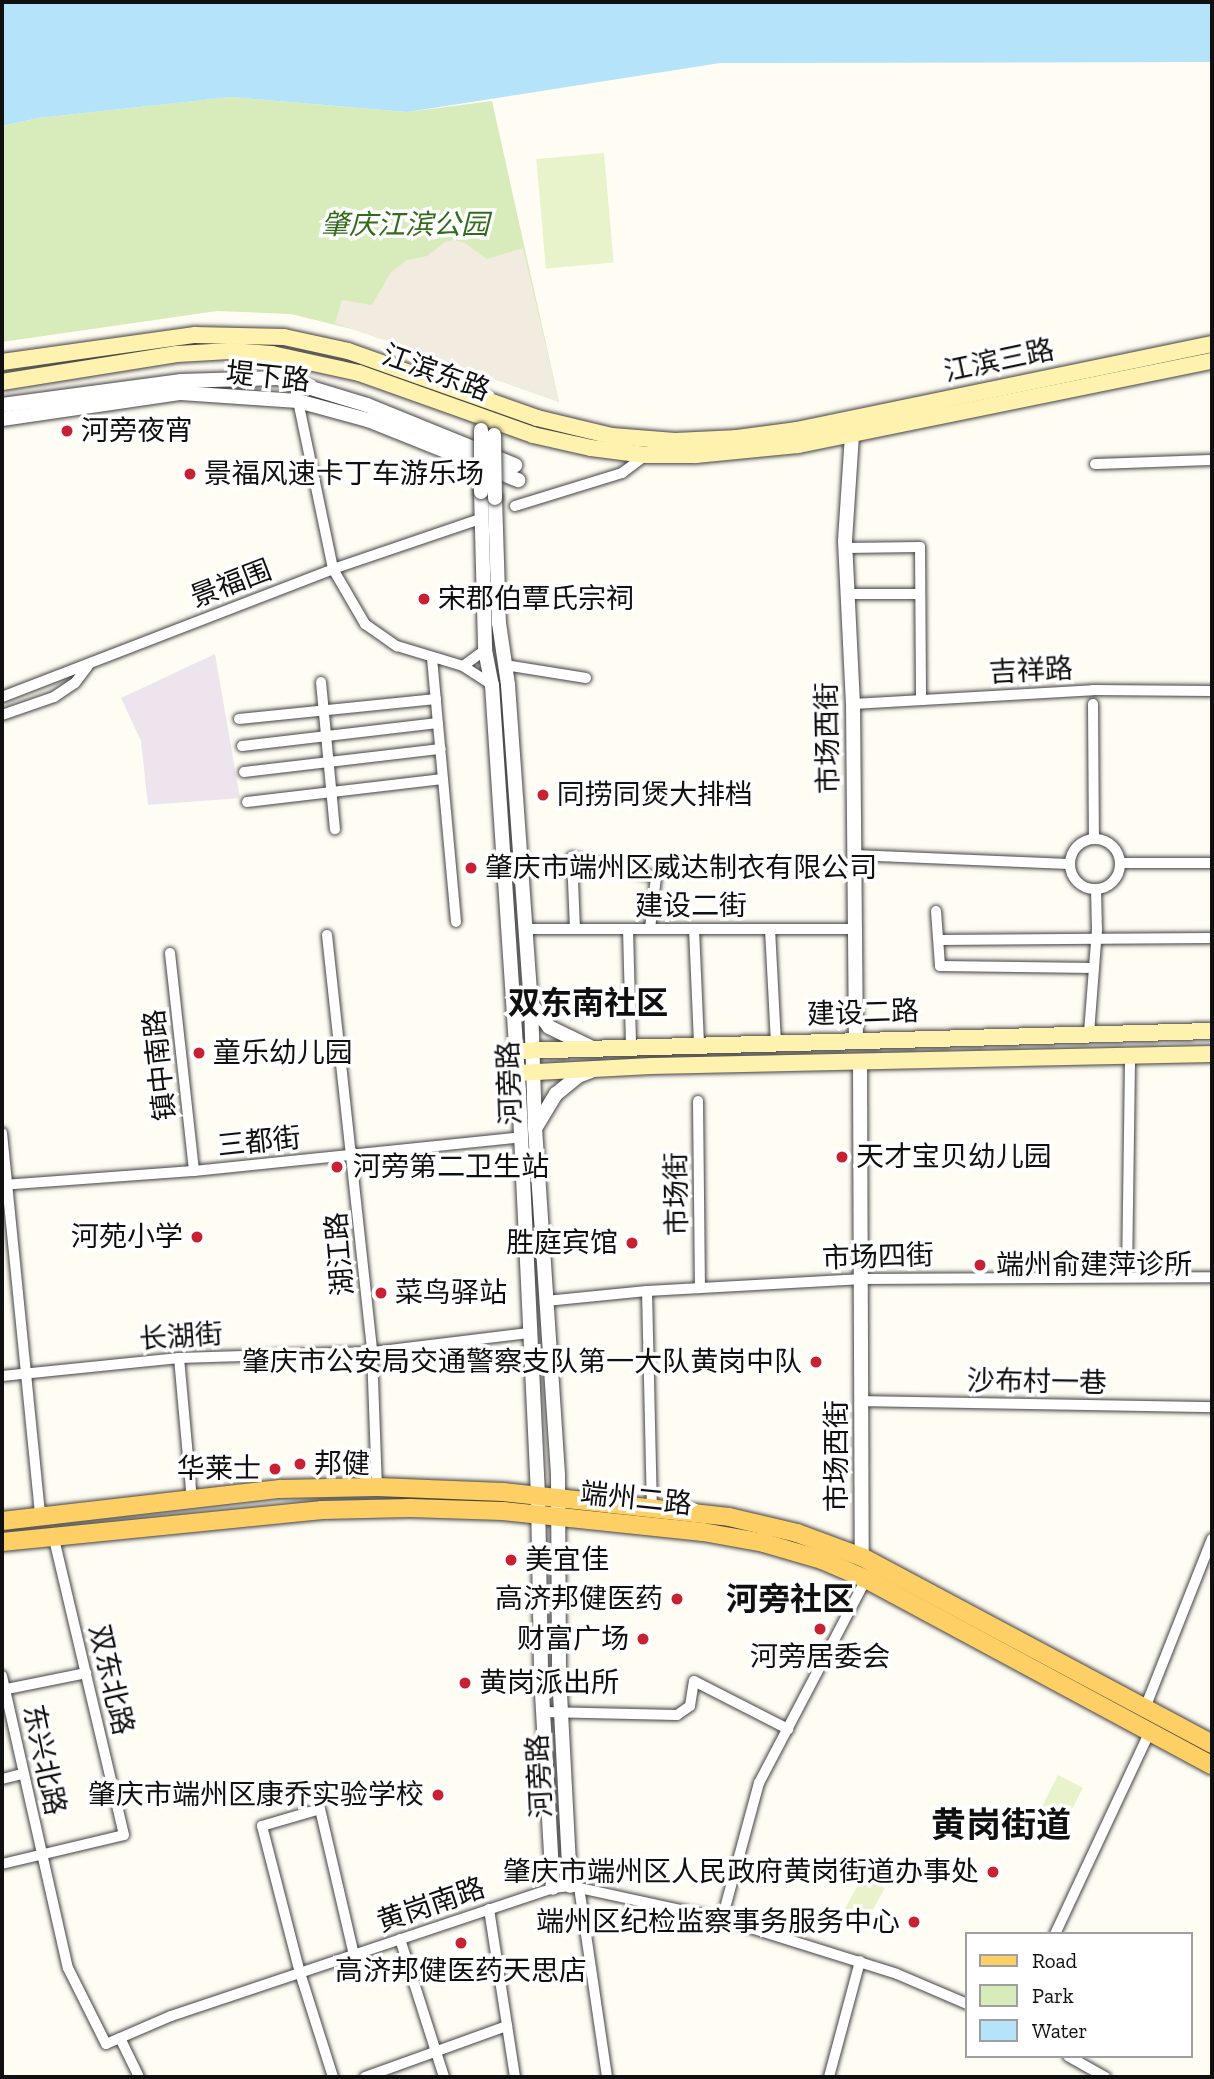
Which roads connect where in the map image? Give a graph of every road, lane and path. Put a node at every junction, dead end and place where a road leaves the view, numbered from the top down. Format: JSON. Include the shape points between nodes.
{"nodes":[{"id":1,"x":1212,"y":344,"type":"edge"},
{"id":2,"x":1212,"y":361,"type":"edge"},
{"id":3,"x":2,"y":362,"type":"edge"},
{"id":4,"x":2,"y":382,"type":"edge"},
{"id":5,"x":100,"y":390,"type":"junction"},
{"id":6,"x":298,"y":401,"type":"junction"},
{"id":7,"x":2,"y":405,"type":"edge"},
{"id":8,"x":103,"y":412,"type":"junction"},
{"id":9,"x":2,"y":419,"type":"edge"},
{"id":10,"x":489,"y":419,"type":"junction"},
{"id":11,"x":797,"y":429,"type":"joint"},
{"id":12,"x":852,"y":435,"type":"junction"},
{"id":13,"x":646,"y":455,"type":"junction"},
{"id":14,"x":1212,"y":460,"type":"edge"},
{"id":15,"x":1095,"y":464,"type":"dead end"},
{"id":16,"x":515,"y":465,"type":"dead end"},
{"id":17,"x":518,"y":480,"type":"dead end"},
{"id":18,"x":488,"y":495,"type":"junction"},
{"id":19,"x":515,"y":506,"type":"dead end"},
{"id":20,"x":480,"y":519,"type":"junction"},
{"id":21,"x":495,"y":519,"type":"junction"},
{"id":22,"x":845,"y":548,"type":"junction"},
{"id":23,"x":333,"y":569,"type":"junction"},
{"id":24,"x":848,"y":594,"type":"junction"},
{"id":25,"x":920,"y":594,"type":"junction"},
{"id":26,"x":485,"y":650,"type":"junction"},
{"id":27,"x":432,"y":658,"type":"junction"},
{"id":28,"x":505,"y":665,"type":"junction"},
{"id":29,"x":88,"y":666,"type":"junction"},
{"id":30,"x":463,"y":666,"type":"junction"},
{"id":31,"x":586,"y":678,"type":"dead end"},
{"id":32,"x":321,"y":682,"type":"dead end"},
{"id":33,"x":492,"y":685,"type":"junction"},
{"id":34,"x":1212,"y":691,"type":"edge"},
{"id":35,"x":2,"y":697,"type":"edge"},
{"id":36,"x":436,"y":699,"type":"junction"},
{"id":37,"x":921,"y":700,"type":"junction"},
{"id":38,"x":853,"y":704,"type":"junction"},
{"id":39,"x":1093,"y":704,"type":"dead end"},
{"id":40,"x":323,"y":710,"type":"junction"},
{"id":41,"x":2,"y":715,"type":"edge"},
{"id":42,"x":239,"y":719,"type":"dead end"},
{"id":43,"x":438,"y":723,"type":"junction"},
{"id":44,"x":326,"y":736,"type":"junction"},
{"id":45,"x":242,"y":746,"type":"dead end"},
{"id":46,"x":440,"y":750,"type":"junction"},
{"id":47,"x":328,"y":762,"type":"junction"},
{"id":48,"x":244,"y":772,"type":"dead end"},
{"id":49,"x":443,"y":779,"type":"junction"},
{"id":50,"x":331,"y":792,"type":"junction"},
{"id":51,"x":247,"y":802,"type":"dead end"},
{"id":52,"x":335,"y":829,"type":"dead end"},
{"id":53,"x":1094,"y":838,"type":"junction"},
{"id":54,"x":854,"y":855,"type":"junction"},
{"id":55,"x":1120,"y":863,"type":"junction"},
{"id":56,"x":1212,"y":863,"type":"edge"},
{"id":57,"x":1069,"y":864,"type":"junction"},
{"id":58,"x":1096,"y":889,"type":"junction"},
{"id":59,"x":936,"y":911,"type":"dead end"},
{"id":60,"x":456,"y":922,"type":"dead end"},
{"id":61,"x":526,"y":929,"type":"junction"},
{"id":62,"x":575,"y":929,"type":"junction"},
{"id":63,"x":628,"y":929,"type":"junction"},
{"id":64,"x":650,"y":929,"type":"junction"},
{"id":65,"x":694,"y":929,"type":"junction"},
{"id":66,"x":770,"y":929,"type":"junction"},
{"id":67,"x":857,"y":929,"type":"junction"},
{"id":68,"x":327,"y":935,"type":"dead end"},
{"id":69,"x":1212,"y":937,"type":"edge"},
{"id":70,"x":1096,"y":939,"type":"junction"},
{"id":71,"x":939,"y":940,"type":"junction"},
{"id":72,"x":170,"y":953,"type":"dead end"},
{"id":73,"x":1094,"y":968,"type":"junction"},
{"id":74,"x":531,"y":1003,"type":"junction"},
{"id":75,"x":1212,"y":1031,"type":"edge"},
{"id":76,"x":1088,"y":1033,"type":"junction"},
{"id":77,"x":856,"y":1040,"type":"junction"},
{"id":78,"x":776,"y":1042,"type":"junction"},
{"id":79,"x":699,"y":1044,"type":"junction"},
{"id":80,"x":650,"y":1045,"type":"junction"},
{"id":81,"x":631,"y":1046,"type":"junction"},
{"id":82,"x":590,"y":1047,"type":"junction"},
{"id":83,"x":533,"y":1050,"type":"junction"},
{"id":84,"x":516,"y":1051,"type":"junction"},
{"id":85,"x":1212,"y":1054,"type":"edge"},
{"id":86,"x":1130,"y":1055,"type":"junction"},
{"id":87,"x":860,"y":1061,"type":"junction"},
{"id":88,"x":651,"y":1066,"type":"junction"},
{"id":89,"x":596,"y":1070,"type":"junction"},
{"id":90,"x":526,"y":1072,"type":"junction"},
{"id":91,"x":698,"y":1101,"type":"dead end"},
{"id":92,"x":535,"y":1128,"type":"junction"},
{"id":93,"x":2,"y":1133,"type":"edge"},
{"id":94,"x":521,"y":1138,"type":"junction"},
{"id":95,"x":353,"y":1155,"type":"junction"},
{"id":96,"x":194,"y":1171,"type":"junction"},
{"id":97,"x":3,"y":1185,"type":"edge"},
{"id":98,"x":1127,"y":1276,"type":"junction"},
{"id":99,"x":1212,"y":1277,"type":"edge"},
{"id":100,"x":859,"y":1279,"type":"junction"},
{"id":101,"x":700,"y":1288,"type":"junction"},
{"id":102,"x":647,"y":1291,"type":"junction"},
{"id":103,"x":547,"y":1301,"type":"junction"},
{"id":104,"x":530,"y":1334,"type":"junction"},
{"id":105,"x":372,"y":1352,"type":"junction"},
{"id":106,"x":179,"y":1358,"type":"junction"},
{"id":107,"x":24,"y":1374,"type":"junction"},
{"id":108,"x":2,"y":1376,"type":"edge"},
{"id":109,"x":861,"y":1401,"type":"junction"},
{"id":110,"x":1212,"y":1407,"type":"edge"},
{"id":111,"x":377,"y":1487,"type":"junction"},
{"id":112,"x":503,"y":1492,"type":"junction"},
{"id":113,"x":538,"y":1496,"type":"junction"},
{"id":114,"x":558,"y":1498,"type":"junction"},
{"id":115,"x":192,"y":1500,"type":"junction"},
{"id":116,"x":619,"y":1504,"type":"junction"},
{"id":117,"x":652,"y":1506,"type":"junction"},
{"id":118,"x":503,"y":1511,"type":"junction"},
{"id":119,"x":538,"y":1515,"type":"junction"},
{"id":120,"x":40,"y":1516,"type":"junction"},
{"id":121,"x":560,"y":1518,"type":"junction"},
{"id":122,"x":2,"y":1521,"type":"edge"},
{"id":123,"x":617,"y":1524,"type":"junction"},
{"id":124,"x":54,"y":1535,"type":"junction"},
{"id":125,"x":1212,"y":1539,"type":"edge"},
{"id":126,"x":2,"y":1542,"type":"edge"},
{"id":127,"x":862,"y":1557,"type":"junction"},
{"id":128,"x":866,"y":1579,"type":"junction"},
{"id":129,"x":86,"y":1673,"type":"junction"},
{"id":130,"x":2,"y":1676,"type":"edge"},
{"id":131,"x":3,"y":1689,"type":"edge"},
{"id":132,"x":1144,"y":1708,"type":"junction"},
{"id":133,"x":543,"y":1712,"type":"junction"},
{"id":134,"x":561,"y":1713,"type":"junction"},
{"id":135,"x":788,"y":1729,"type":"junction"},
{"id":136,"x":1150,"y":1731,"type":"junction"},
{"id":137,"x":1212,"y":1744,"type":"edge"},
{"id":138,"x":1212,"y":1765,"type":"edge"},
{"id":139,"x":22,"y":1774,"type":"junction"},
{"id":140,"x":2,"y":1779,"type":"edge"},
{"id":141,"x":42,"y":1855,"type":"junction"},
{"id":142,"x":2,"y":1864,"type":"edge"},
{"id":143,"x":574,"y":1886,"type":"junction"},
{"id":144,"x":553,"y":1888,"type":"junction"},
{"id":145,"x":489,"y":1909,"type":"junction"},
{"id":146,"x":722,"y":1919,"type":"junction"},
{"id":147,"x":1056,"y":1932,"type":"edge"},
{"id":148,"x":400,"y":1940,"type":"junction"},
{"id":149,"x":354,"y":1955,"type":"junction"},
{"id":150,"x":860,"y":1961,"type":"junction"},
{"id":151,"x":300,"y":1973,"type":"junction"},
{"id":152,"x":965,"y":2003,"type":"edge"},
{"id":153,"x":507,"y":2026,"type":"junction"},
{"id":154,"x":120,"y":2038,"type":"junction"},
{"id":155,"x":435,"y":2051,"type":"junction"},
{"id":156,"x":1072,"y":2058,"type":"edge"},
{"id":157,"x":139,"y":2077,"type":"edge"},
{"id":158,"x":333,"y":2077,"type":"edge"},
{"id":159,"x":365,"y":2077,"type":"edge"},
{"id":160,"x":444,"y":2077,"type":"edge"},
{"id":161,"x":515,"y":2077,"type":"edge"},
{"id":162,"x":607,"y":2077,"type":"edge"},
{"id":163,"x":829,"y":2077,"type":"edge"},
{"id":164,"x":1105,"y":2077,"type":"edge"}],
"edges":[{"from":1,"to":11,"type":"main road","name":"江滨三路"},
{"from":2,"to":12,"type":"main road","name":"江滨三路"},
{"from":3,"to":10,"type":"main road","name":"江滨东路","via":[[195,335],[284,337],[348,351]]},
{"from":4,"to":10,"type":"main road","name":"江滨东路","via":[[177,355],[272,354],[359,373]]},
{"from":5,"to":7,"type":"street","name":"堤下路"},
{"from":5,"to":8,"type":"street"},
{"from":5,"to":16,"type":"street","name":"堤下路","via":[[181,381],[278,378],[367,405]]},
{"from":6,"to":8,"type":"street","name":"堤下路","via":[[181,393]]},
{"from":6,"to":17,"type":"street","name":"堤下路","via":[[368,420]]},
{"from":6,"to":23,"type":"street"},
{"from":8,"to":9,"type":"street","name":"堤下路"},
{"from":10,"to":11,"type":"main road","name":"江滨东路","via":[[675,441]]},
{"from":10,"to":13,"type":"main road","name":"江滨东路","via":[[579,446]]},
{"from":10,"to":18,"type":"street","name":"河旁路","bridge":true},
{"from":12,"to":13,"type":"main road","name":"江滨东路","via":[[742,453]]},
{"from":12,"to":22,"type":"street","name":"市场西街"},
{"from":13,"to":19,"type":"street","via":[[622,473]]},
{"from":14,"to":15,"type":"street"},
{"from":18,"to":20,"type":"street","name":"河旁路"},
{"from":18,"to":21,"type":"street","name":"河旁路"},
{"from":20,"to":21,"type":"street"},
{"from":20,"to":23,"type":"street","name":"景福围"},
{"from":20,"to":26,"type":"street","name":"河旁路"},
{"from":21,"to":28,"type":"street","name":"河旁路"},
{"from":22,"to":24,"type":"street","name":"市场西街"},
{"from":22,"to":25,"type":"street","via":[[920,547]]},
{"from":23,"to":27,"type":"street","via":[[365,624],[397,646]]},
{"from":23,"to":29,"type":"street","name":"景福围"},
{"from":24,"to":25,"type":"street"},
{"from":24,"to":38,"type":"street","name":"市场西街"},
{"from":25,"to":37,"type":"street"},
{"from":26,"to":30,"type":"street"},
{"from":26,"to":33,"type":"street","name":"河旁路"},
{"from":27,"to":30,"type":"street"},
{"from":27,"to":36,"type":"street"},
{"from":28,"to":31,"type":"street"},
{"from":28,"to":61,"type":"street","name":"河旁路"},
{"from":29,"to":35,"type":"street","name":"景福围"},
{"from":29,"to":41,"type":"street","via":[[75,683],[54,697]]},
{"from":30,"to":33,"type":"street"},
{"from":32,"to":40,"type":"street"},
{"from":33,"to":84,"type":"street","name":"河旁路"},
{"from":34,"to":37,"type":"street","name":"吉祥路","via":[[1093,690]]},
{"from":36,"to":40,"type":"street"},
{"from":36,"to":43,"type":"street"},
{"from":37,"to":38,"type":"street","name":"吉祥路"},
{"from":38,"to":54,"type":"street","name":"市场西街"},
{"from":39,"to":53,"type":"street"},
{"from":40,"to":42,"type":"street"},
{"from":40,"to":44,"type":"street"},
{"from":43,"to":44,"type":"street"},
{"from":43,"to":46,"type":"street"},
{"from":44,"to":45,"type":"street"},
{"from":44,"to":47,"type":"street"},
{"from":46,"to":47,"type":"street"},
{"from":46,"to":49,"type":"street"},
{"from":47,"to":48,"type":"street"},
{"from":47,"to":50,"type":"street"},
{"from":49,"to":50,"type":"street"},
{"from":49,"to":60,"type":"street"},
{"from":50,"to":51,"type":"street"},
{"from":50,"to":52,"type":"street"},
{"from":53,"to":55,"type":"street","via":[[1111,844]]},
{"from":53,"to":57,"type":"street","via":[[1079,843]]},
{"from":54,"to":57,"type":"street"},
{"from":54,"to":67,"type":"street","name":"市场西街"},
{"from":55,"to":56,"type":"street"},
{"from":55,"to":58,"type":"street","via":[[1112,883]]},
{"from":57,"to":58,"type":"street","via":[[1074,879]]},
{"from":58,"to":70,"type":"street"},
{"from":59,"to":71,"type":"street"},
{"from":61,"to":62,"type":"street","name":"建设二街"},
{"from":61,"to":74,"type":"street","name":"河旁路"},
{"from":62,"to":63,"type":"street","name":"建设二街"},
{"from":62,"to":64,"type":"street","via":[[572,857],[656,877]]},
{"from":63,"to":64,"type":"street","name":"建设二街"},
{"from":63,"to":81,"type":"street"},
{"from":64,"to":65,"type":"street","name":"建设二街"},
{"from":65,"to":66,"type":"street","name":"建设二街"},
{"from":65,"to":79,"type":"street"},
{"from":66,"to":67,"type":"street","name":"建设二街"},
{"from":66,"to":78,"type":"street"},
{"from":67,"to":77,"type":"street","name":"市场西街"},
{"from":68,"to":95,"type":"street","name":"湖江路"},
{"from":69,"to":70,"type":"street"},
{"from":70,"to":71,"type":"street"},
{"from":70,"to":73,"type":"street"},
{"from":71,"to":73,"type":"street","via":[[940,966]]},
{"from":72,"to":96,"type":"street","name":"镇中南路"},
{"from":73,"to":76,"type":"street"},
{"from":74,"to":82,"type":"street","via":[[549,1027]]},
{"from":74,"to":83,"type":"street","name":"河旁路"},
{"from":75,"to":76,"type":"main road","name":"建设二路"},
{"from":76,"to":77,"type":"main road","name":"建设二路"},
{"from":77,"to":78,"type":"main road","name":"建设二路"},
{"from":78,"to":79,"type":"main road","name":"建设二路"},
{"from":79,"to":80,"type":"main road","name":"建设二路"},
{"from":80,"to":81,"type":"main road","name":"建设二路"},
{"from":80,"to":88,"type":"main road"},
{"from":81,"to":82,"type":"main road","name":"建设二路"},
{"from":82,"to":83,"type":"main road","name":"建设二路"},
{"from":83,"to":84,"type":"main road","name":"建设二路"},
{"from":83,"to":90,"type":"street","name":"河旁路"},
{"from":84,"to":90,"type":"street","name":"河旁路"},
{"from":85,"to":86,"type":"main road","name":"建设二路"},
{"from":86,"to":87,"type":"main road","name":"建设二路"},
{"from":86,"to":98,"type":"street"},
{"from":87,"to":88,"type":"main road","name":"建设二路"},
{"from":87,"to":100,"type":"street","name":"市场西街"},
{"from":88,"to":89,"type":"main road","name":"建设二路"},
{"from":89,"to":90,"type":"main road","name":"建设二路"},
{"from":89,"to":92,"type":"street","via":[[578,1076],[556,1094]]},
{"from":90,"to":92,"type":"street","name":"河旁路"},
{"from":90,"to":94,"type":"street","name":"河旁路"},
{"from":91,"to":101,"type":"street","name":"市场街"},
{"from":92,"to":103,"type":"street","name":"河旁路"},
{"from":93,"to":97,"type":"street"},
{"from":94,"to":95,"type":"street","name":"三都街"},
{"from":94,"to":104,"type":"street","name":"河旁路"},
{"from":95,"to":96,"type":"street","name":"三都街"},
{"from":95,"to":105,"type":"street","name":"湖江路"},
{"from":96,"to":97,"type":"street","name":"三都街"},
{"from":97,"to":107,"type":"street"},
{"from":98,"to":99,"type":"street","name":"市场四街"},
{"from":98,"to":100,"type":"street","name":"市场四街"},
{"from":100,"to":101,"type":"street","name":"市场四街"},
{"from":100,"to":109,"type":"street","name":"市场西街"},
{"from":101,"to":102,"type":"street","name":"市场四街"},
{"from":102,"to":103,"type":"street","name":"市场四街"},
{"from":102,"to":117,"type":"street"},
{"from":103,"to":114,"type":"street","name":"河旁路"},
{"from":104,"to":105,"type":"street","name":"长湖街"},
{"from":104,"to":113,"type":"street","name":"河旁路"},
{"from":105,"to":106,"type":"street","name":"长湖街"},
{"from":105,"to":111,"type":"street","name":"湖江路"},
{"from":106,"to":107,"type":"street","name":"长湖街"},
{"from":106,"to":115,"type":"street"},
{"from":107,"to":108,"type":"street","name":"长湖街"},
{"from":107,"to":120,"type":"street"},
{"from":109,"to":110,"type":"street","name":"沙布村一巷"},
{"from":109,"to":127,"type":"street","name":"市场西街"},
{"from":111,"to":112,"type":"main road","name":"端州二路"},
{"from":111,"to":115,"type":"main road","name":"端州二路","via":[[280,1489]]},
{"from":112,"to":113,"type":"main road","name":"端州二路"},
{"from":112,"to":118,"type":"main road"},
{"from":113,"to":114,"type":"main road","name":"端州二路"},
{"from":113,"to":119,"type":"street","name":"河旁路"},
{"from":114,"to":116,"type":"main road","name":"端州二路"},
{"from":114,"to":121,"type":"street","name":"河旁路"},
{"from":115,"to":120,"type":"main road","name":"端州二路"},
{"from":116,"to":117,"type":"main road","name":"端州二路"},
{"from":116,"to":123,"type":"main road"},
{"from":117,"to":127,"type":"main road","name":"端州二路","via":[[783,1530]]},
{"from":118,"to":119,"type":"main road","name":"端州二路"},
{"from":118,"to":124,"type":"main road","name":"端州二路","via":[[322,1510]]},
{"from":119,"to":121,"type":"main road","name":"端州二路"},
{"from":119,"to":133,"type":"street","name":"河旁路"},
{"from":120,"to":122,"type":"main road","name":"端州二路"},
{"from":121,"to":123,"type":"main road","name":"端州二路"},
{"from":121,"to":134,"type":"street","name":"河旁路"},
{"from":123,"to":128,"type":"main road","name":"端州二路","via":[[764,1543]]},
{"from":124,"to":126,"type":"main road","name":"端州二路"},
{"from":124,"to":129,"type":"street","name":"双东北路"},
{"from":125,"to":132,"type":"street"},
{"from":127,"to":132,"type":"main road","name":"端州二路"},
{"from":128,"to":135,"type":"street"},
{"from":128,"to":136,"type":"main road","name":"端州二路"},
{"from":129,"to":131,"type":"street"},
{"from":129,"to":141,"type":"street","name":"双东北路","via":[[124,1835]]},
{"from":130,"to":131,"type":"street","name":"东兴北路"},
{"from":131,"to":139,"type":"street","name":"东兴北路"},
{"from":132,"to":137,"type":"main road","name":"端州二路"},
{"from":133,"to":134,"type":"street"},
{"from":133,"to":144,"type":"street","name":"河旁路"},
{"from":134,"to":135,"type":"street","via":[[677,1716],[690,1706],[694,1681]]},
{"from":134,"to":143,"type":"street","name":"河旁路"},
{"from":135,"to":146,"type":"street","via":[[760,1783]]},
{"from":136,"to":138,"type":"main road","name":"端州二路"},
{"from":136,"to":147,"type":"street"},
{"from":139,"to":140,"type":"street"},
{"from":139,"to":141,"type":"street","name":"东兴北路"},
{"from":141,"to":142,"type":"street"},
{"from":141,"to":154,"type":"street","via":[[68,1968],[106,2044]]},
{"from":143,"to":144,"type":"street","name":"黄岗南路"},
{"from":143,"to":146,"type":"street","name":"黄岗南路"},
{"from":143,"to":162,"type":"street","name":"河旁路"},
{"from":144,"to":145,"type":"street","name":"黄岗南路"},
{"from":145,"to":148,"type":"street","name":"黄岗南路"},
{"from":145,"to":153,"type":"street"},
{"from":146,"to":150,"type":"street","name":"黄岗南路"},
{"from":148,"to":149,"type":"street","name":"黄岗南路"},
{"from":148,"to":155,"type":"street"},
{"from":149,"to":151,"type":"street","name":"黄岗南路"},
{"from":149,"to":151,"type":"street","via":[[320,1809],[262,1826]]},
{"from":150,"to":152,"type":"street","name":"黄岗南路"},
{"from":150,"to":163,"type":"street"},
{"from":151,"to":154,"type":"street","name":"黄岗南路"},
{"from":151,"to":158,"type":"street"},
{"from":153,"to":155,"type":"street"},
{"from":153,"to":161,"type":"street"},
{"from":154,"to":157,"type":"street"},
{"from":155,"to":159,"type":"street"},
{"from":155,"to":160,"type":"street"},
{"from":156,"to":164,"type":"street"}]}
